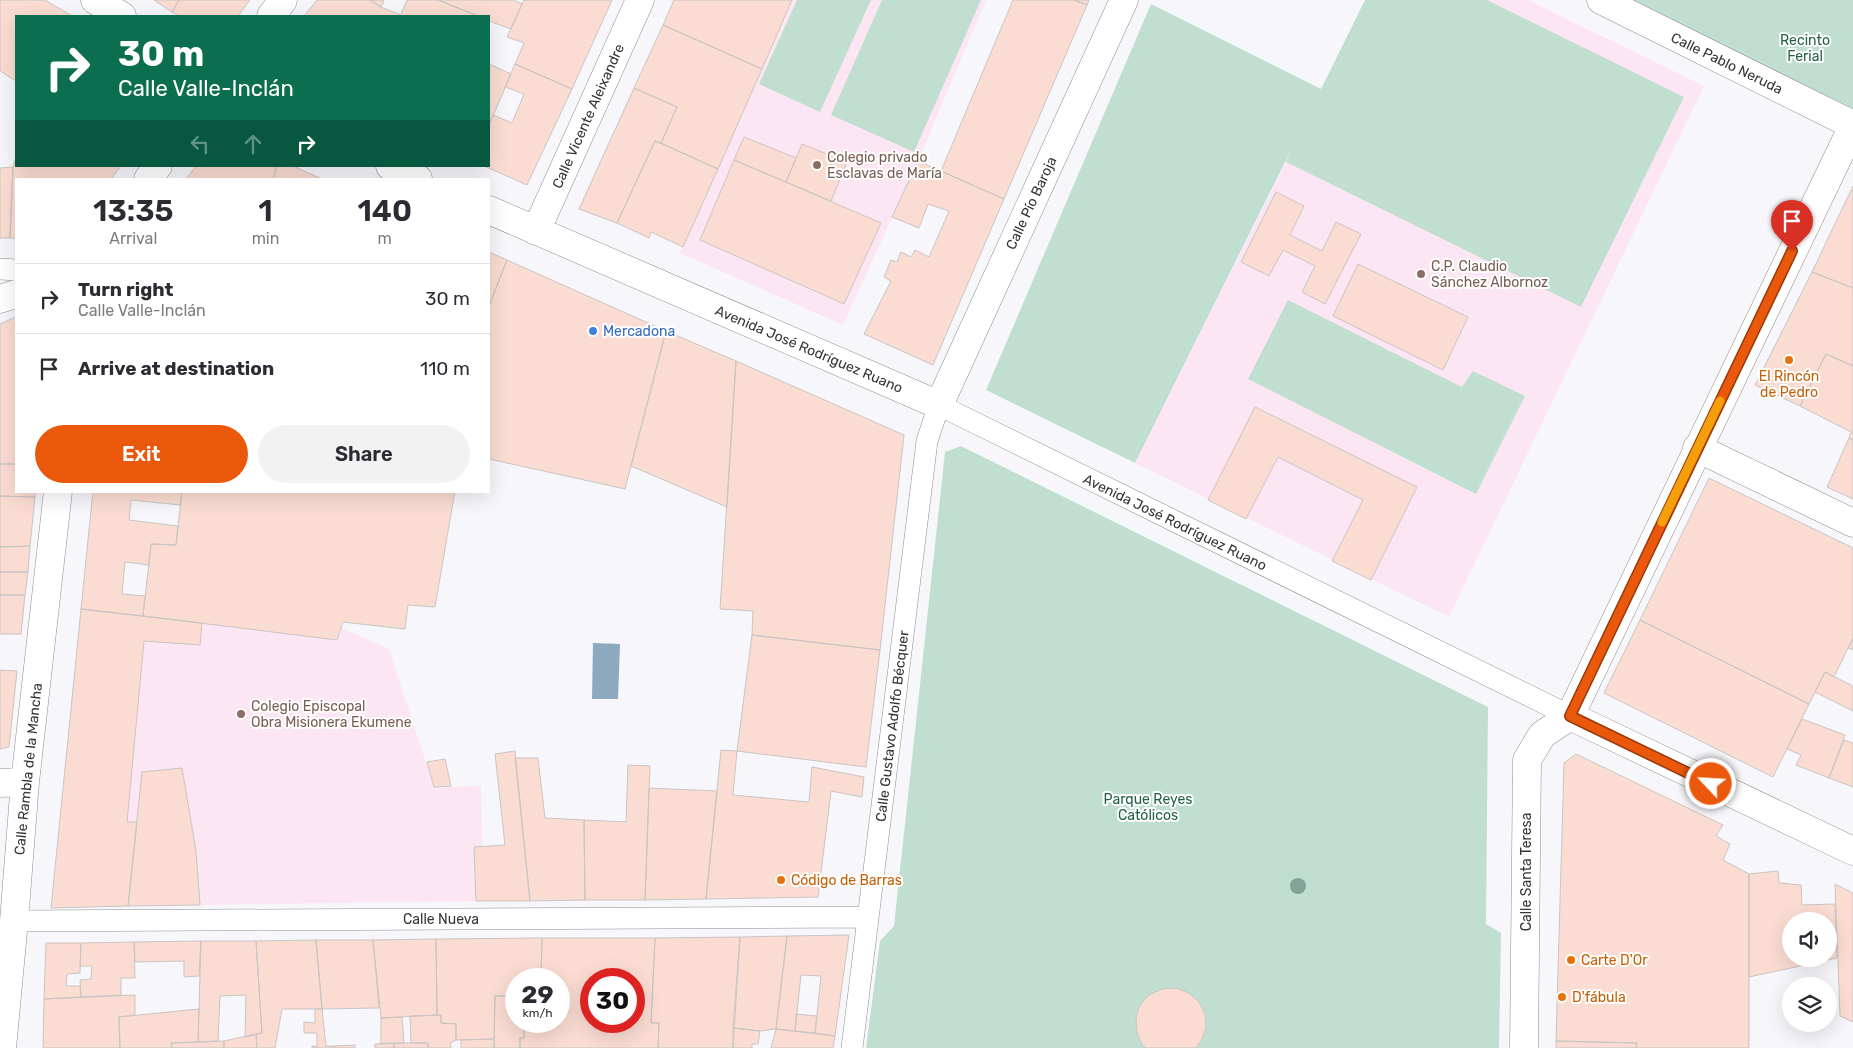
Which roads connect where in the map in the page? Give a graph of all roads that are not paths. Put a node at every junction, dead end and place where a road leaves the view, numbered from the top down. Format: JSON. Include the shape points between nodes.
{"nodes":[{"id":1,"x":95,"y":0,"type":"edge"},
{"id":2,"x":283,"y":0,"type":"edge"},
{"id":3,"x":640,"y":0,"type":"edge"},
{"id":4,"x":1124,"y":0,"type":"edge"},
{"id":5,"x":1601,"y":0,"type":"edge"},
{"id":6,"x":120,"y":15,"type":"edge"},
{"id":7,"x":272,"y":15,"type":"edge"},
{"id":8,"x":1853,"y":125,"type":"edge"},
{"id":9,"x":157,"y":167,"type":"edge"},
{"id":10,"x":392,"y":167,"type":"edge"},
{"id":11,"x":149,"y":178,"type":"edge"},
{"id":12,"x":416,"y":178,"type":"edge"},
{"id":13,"x":490,"y":210,"type":"edge"},
{"id":14,"x":536,"y":231,"type":"junction"},
{"id":15,"x":0,"y":269,"type":"edge"},
{"id":16,"x":15,"y":270,"type":"edge"},
{"id":17,"x":15,"y":294,"type":"edge"},
{"id":18,"x":0,"y":299,"type":"edge"},
{"id":19,"x":939,"y":405,"type":"junction"},
{"id":20,"x":1697,"y":448,"type":"junction"},
{"id":21,"x":58,"y":493,"type":"edge"},
{"id":22,"x":1853,"y":523,"type":"edge"},
{"id":23,"x":1570,"y":716,"type":"junction"},
{"id":24,"x":12,"y":782,"type":"edge"},
{"id":25,"x":1853,"y":851,"type":"edge"},
{"id":26,"x":868,"y":917,"type":"junction"},
{"id":27,"x":14,"y":921,"type":"junction"},
{"id":28,"x":2,"y":1048,"type":"edge"},
{"id":29,"x":852,"y":1048,"type":"edge"},
{"id":30,"x":1524,"y":1048,"type":"edge"}],
"edges":[{"from":1,"to":6,"type":"street"},
{"from":2,"to":7,"type":"street"},
{"from":3,"to":14,"type":"street","name":"Calle Vicente Aleixandre"},
{"from":4,"to":19,"type":"street","name":"Calle Pío Baroja"},
{"from":5,"to":8,"type":"street","name":"Calle Pablo Neruda"},
{"from":8,"to":20,"type":"street"},
{"from":9,"to":11,"type":"street"},
{"from":10,"to":12,"type":"street"},
{"from":13,"to":14,"type":"street","name":"Avenida José Rodríguez Ruano"},
{"from":14,"to":19,"type":"street","name":"Avenida José Rodríguez Ruano"},
{"from":15,"to":16,"type":"street"},
{"from":17,"to":18,"type":"street"},
{"from":19,"to":23,"type":"street","name":"Avenida José Rodríguez Ruano"},
{"from":19,"to":26,"type":"street","name":"Calle Gustavo Adolfo Bécquer","via":[[927,442]]},
{"from":20,"to":22,"type":"street"},
{"from":20,"to":23,"type":"street"},
{"from":21,"to":24,"type":"street","name":"Calle Rambla de la Mancha"},
{"from":23,"to":25,"type":"street","name":"Avenida José Rodríguez Ruano"},
{"from":23,"to":30,"type":"street","name":"Calle Santa Teresa","via":[[1542,735],[1527,760]]},
{"from":24,"to":27,"type":"street","name":"Calle Rambla de la Mancha"},
{"from":26,"to":27,"type":"street","name":"Calle Nueva"},
{"from":26,"to":29,"type":"street","name":"Calle Gustavo Adolfo Bécquer"},
{"from":27,"to":28,"type":"street","name":"Calle Rambla de la Mancha"}]}
